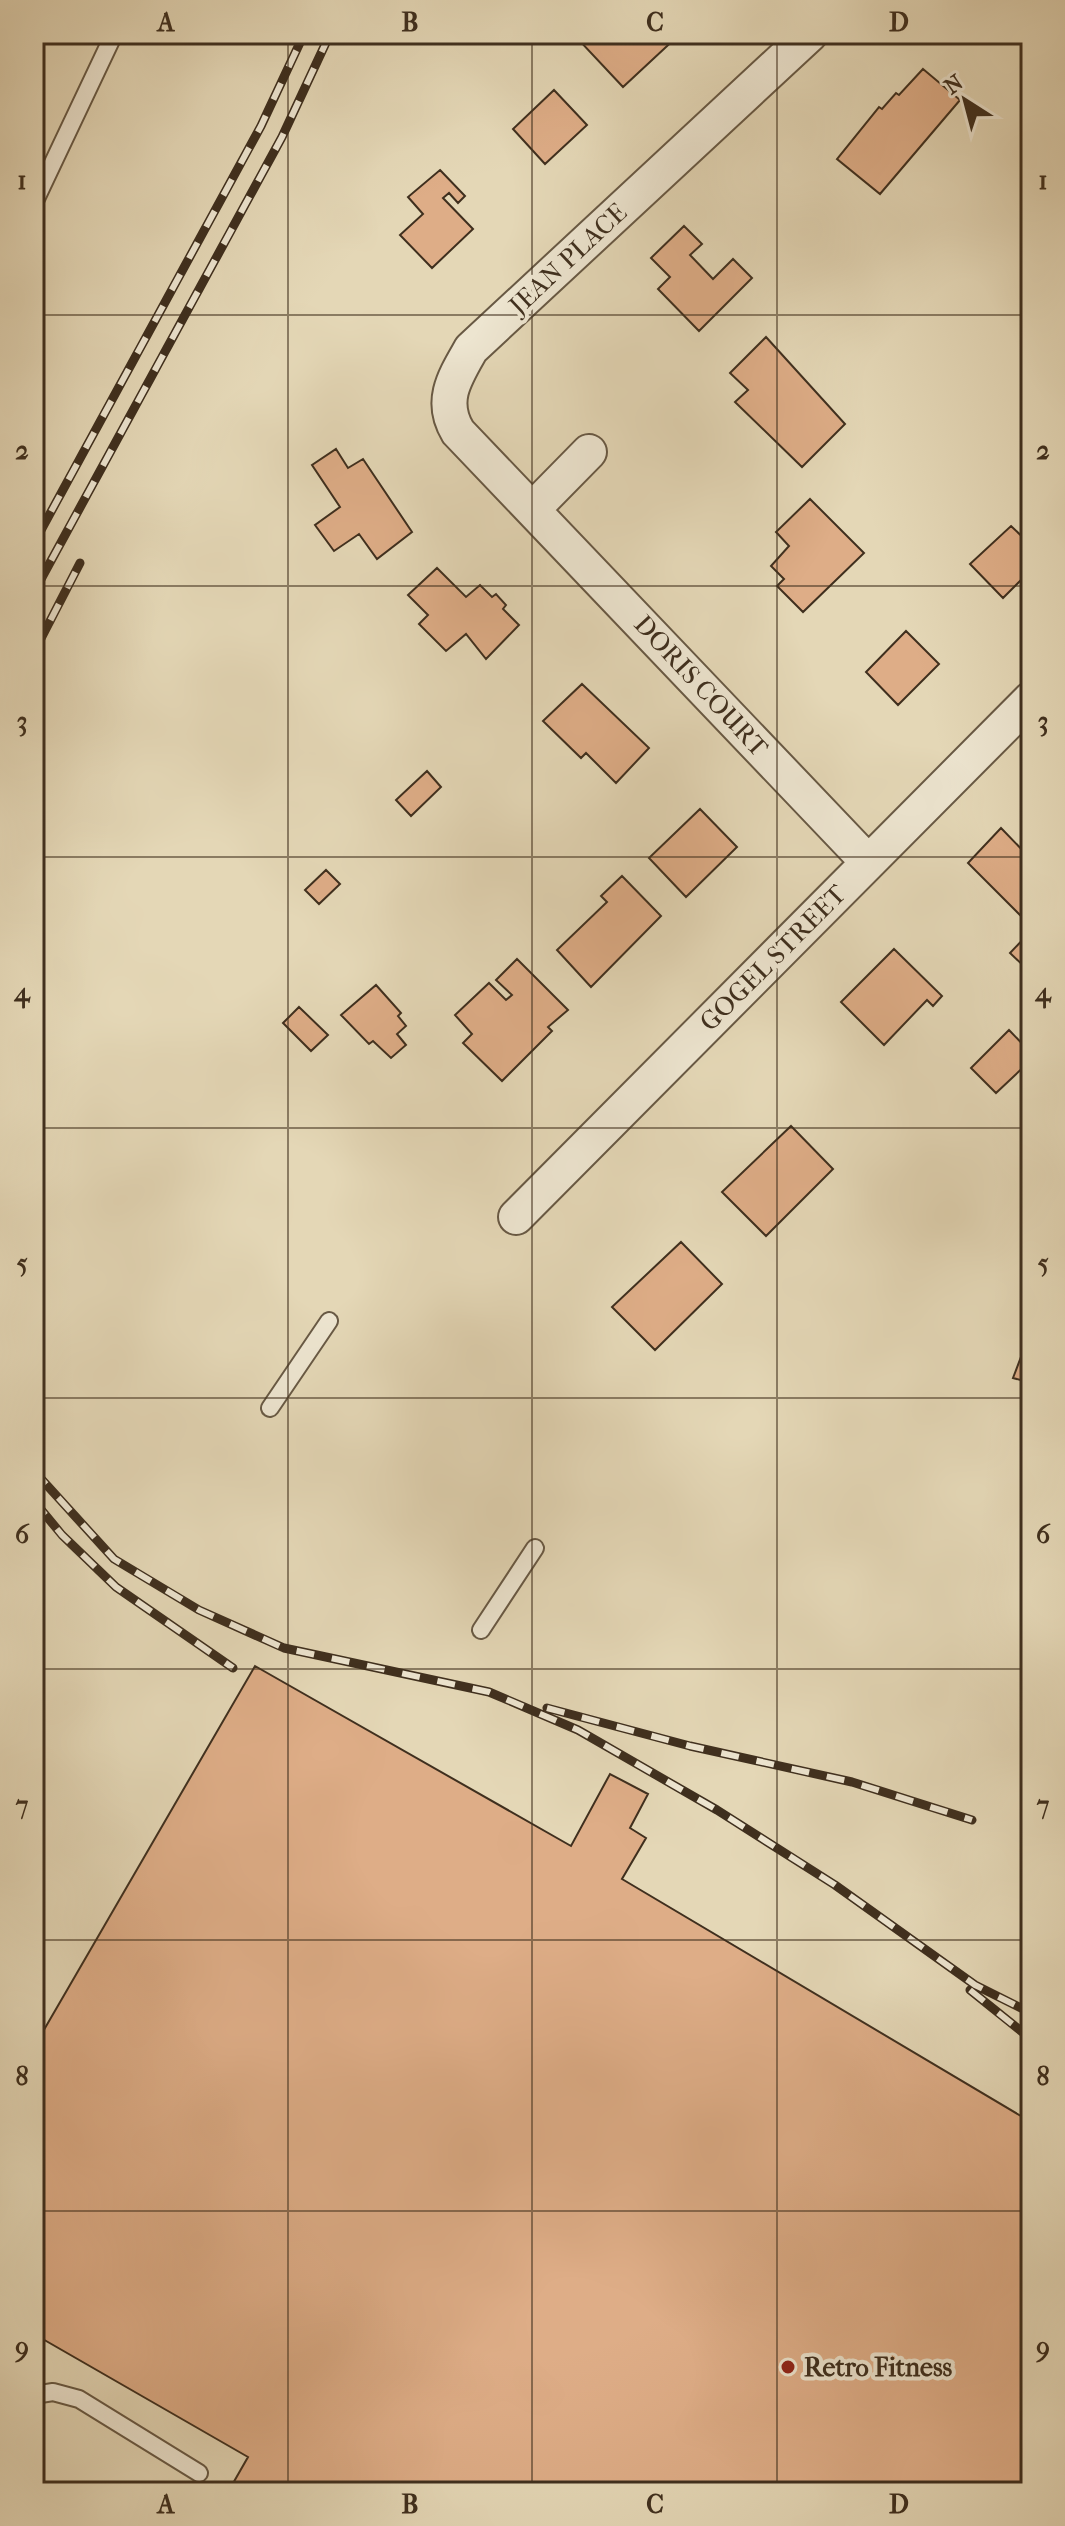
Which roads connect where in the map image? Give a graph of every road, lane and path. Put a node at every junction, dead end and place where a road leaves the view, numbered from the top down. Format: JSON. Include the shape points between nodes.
{"nodes":[{"id":1,"x":114,"y":34,"type":"edge"},
{"id":2,"x":810,"y":34,"type":"edge"},
{"id":3,"x":41,"y":176,"type":"edge"},
{"id":4,"x":34,"y":203,"type":"edge"},
{"id":5,"x":589,"y":452,"type":"dead end"},
{"id":6,"x":533,"y":509,"type":"junction"},
{"id":7,"x":1031,"y":699,"type":"edge"},
{"id":8,"x":868,"y":862,"type":"junction"},
{"id":9,"x":516,"y":1217,"type":"dead end"},
{"id":10,"x":329,"y":1321,"type":"dead end"},
{"id":11,"x":270,"y":1408,"type":"dead end"},
{"id":12,"x":535,"y":1548,"type":"dead end"},
{"id":13,"x":481,"y":1630,"type":"dead end"},
{"id":14,"x":34,"y":2395,"type":"edge"},
{"id":15,"x":199,"y":2473,"type":"dead end"}],
"edges":[{"from":1,"to":3,"type":"lane"},
{"from":2,"to":6,"type":"street","name":"JEAN PLACE","via":[[482,338],[454,379],[449,418]]},
{"from":3,"to":4,"type":"lane"},
{"from":5,"to":6,"type":"street"},
{"from":6,"to":8,"type":"street","name":"DORIS COURT"},
{"from":7,"to":8,"type":"street","name":"GOGEL STREET"},
{"from":8,"to":9,"type":"street","name":"GOGEL STREET"},
{"from":10,"to":11,"type":"lane"},
{"from":12,"to":13,"type":"lane"},
{"from":14,"to":15,"type":"lane","via":[[53,2392],[79,2399]]}]}
